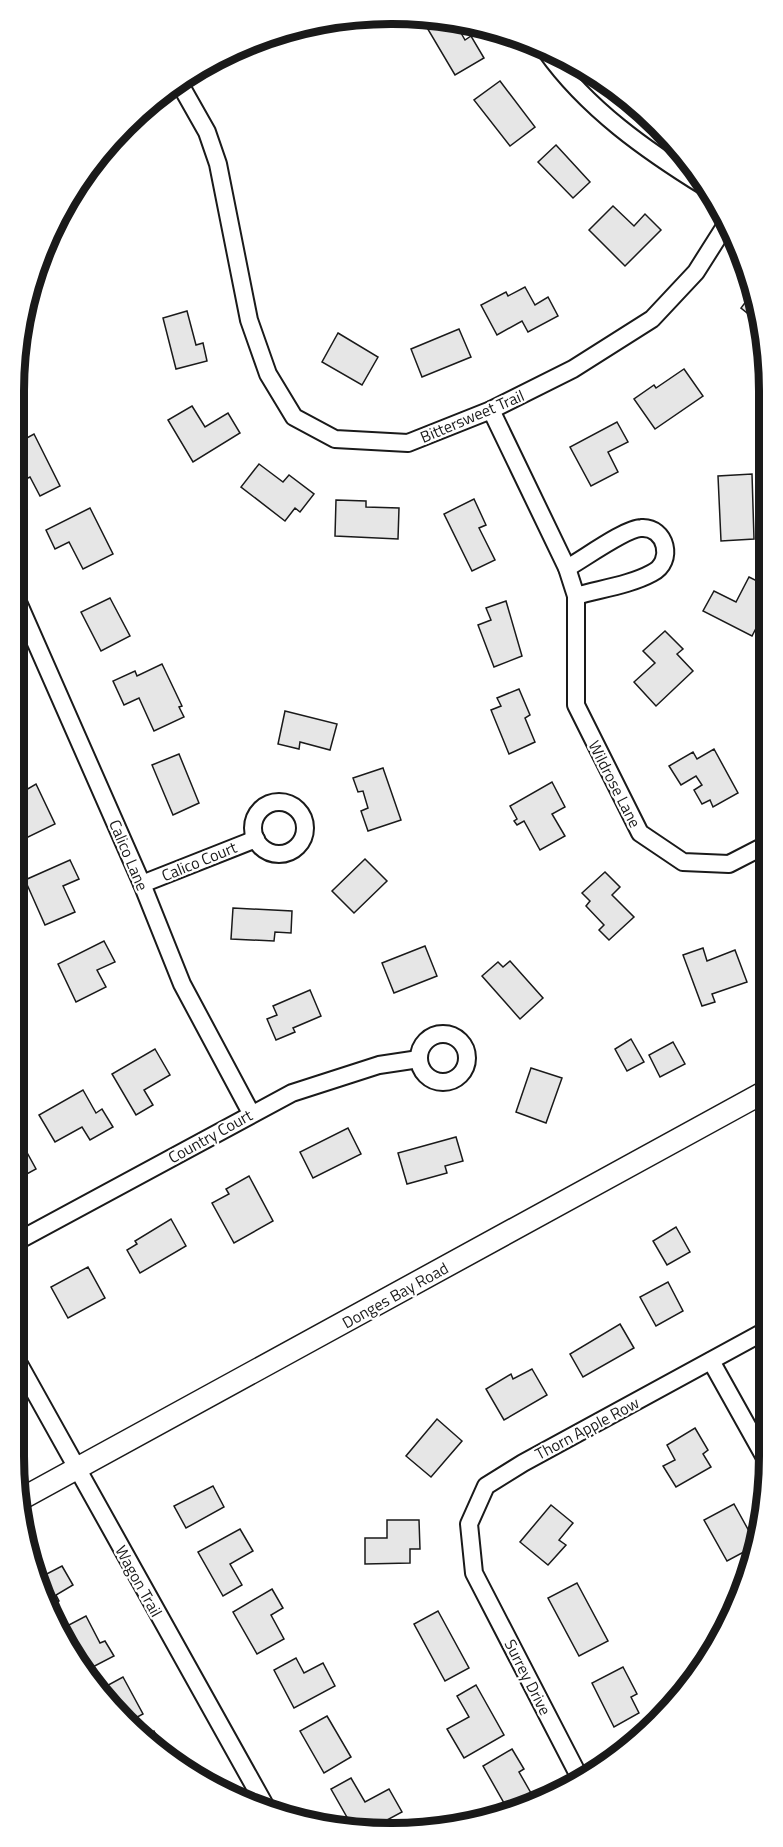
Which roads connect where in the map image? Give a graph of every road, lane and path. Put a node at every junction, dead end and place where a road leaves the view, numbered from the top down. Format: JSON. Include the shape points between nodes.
{"nodes":[{"id":1,"x":554,"y":62,"type":"edge"},
{"id":2,"x":183,"y":89,"type":"edge"},
{"id":3,"x":690,"y":178,"type":"edge"},
{"id":4,"x":722,"y":231,"type":"edge"},
{"id":5,"x":491,"y":410,"type":"junction"},
{"id":6,"x":567,"y":568,"type":"junction"},
{"id":7,"x":576,"y":596,"type":"junction"},
{"id":8,"x":24,"y":616,"type":"edge"},
{"id":9,"x":256,"y":839,"type":"dead end"},
{"id":10,"x":759,"y":849,"type":"edge"},
{"id":11,"x":142,"y":884,"type":"junction"},
{"id":12,"x":419,"y":1059,"type":"dead end"},
{"id":13,"x":759,"y":1095,"type":"edge"},
{"id":14,"x":251,"y":1113,"type":"junction"},
{"id":15,"x":24,"y":1238,"type":"edge"},
{"id":16,"x":759,"y":1335,"type":"edge"},
{"id":17,"x":711,"y":1361,"type":"junction"},
{"id":18,"x":24,"y":1373,"type":"edge"},
{"id":19,"x":759,"y":1447,"type":"edge"},
{"id":20,"x":77,"y":1468,"type":"junction"},
{"id":21,"x":26,"y":1496,"type":"edge"},
{"id":22,"x":474,"y":1573,"type":"joint"},
{"id":23,"x":577,"y":1773,"type":"edge"},
{"id":24,"x":261,"y":1799,"type":"edge"}],
"edges":[{"from":1,"to":3,"type":"street","via":[[567,81],[650,153]]},
{"from":2,"to":5,"type":"street","name":"Bittersweet Trail","via":[[207,132],[218,164],[249,320],[267,374],[294,417],[335,439],[408,443]]},
{"from":4,"to":5,"type":"street","name":"Bittersweet Trail","via":[[696,272],[652,319],[573,369]]},
{"from":5,"to":6,"type":"street","name":"Wildrose Lane"},
{"from":6,"to":7,"type":"street","name":"Wildrose Lane"},
{"from":6,"to":7,"type":"street","via":[[641,527],[657,533],[665,546],[663,562],[652,573]]},
{"from":7,"to":10,"type":"street","name":"Wildrose Lane","via":[[576,705],[640,832],[683,862],[729,864]]},
{"from":8,"to":11,"type":"street","name":"Calico Lane"},
{"from":9,"to":11,"type":"street","name":"Calico Court"},
{"from":11,"to":14,"type":"street","name":"Calico Lane","via":[[182,984]]},
{"from":12,"to":14,"type":"street","name":"Country Court","via":[[336,1077]]},
{"from":13,"to":20,"type":"street","name":"Donges Bay Road"},
{"from":14,"to":15,"type":"street","name":"Country Court"},
{"from":16,"to":17,"type":"street","name":"Thorn Apple Row"},
{"from":17,"to":19,"type":"street"},
{"from":17,"to":22,"type":"street","name":"Thorn Apple Row","via":[[486,1486],[469,1524]]},
{"from":18,"to":20,"type":"street","name":"Wagon Trail"},
{"from":20,"to":21,"type":"street","name":"Donges Bay Road"},
{"from":20,"to":24,"type":"street","name":"Wagon Trail"},
{"from":22,"to":23,"type":"street","name":"Surrey Drive"}]}
